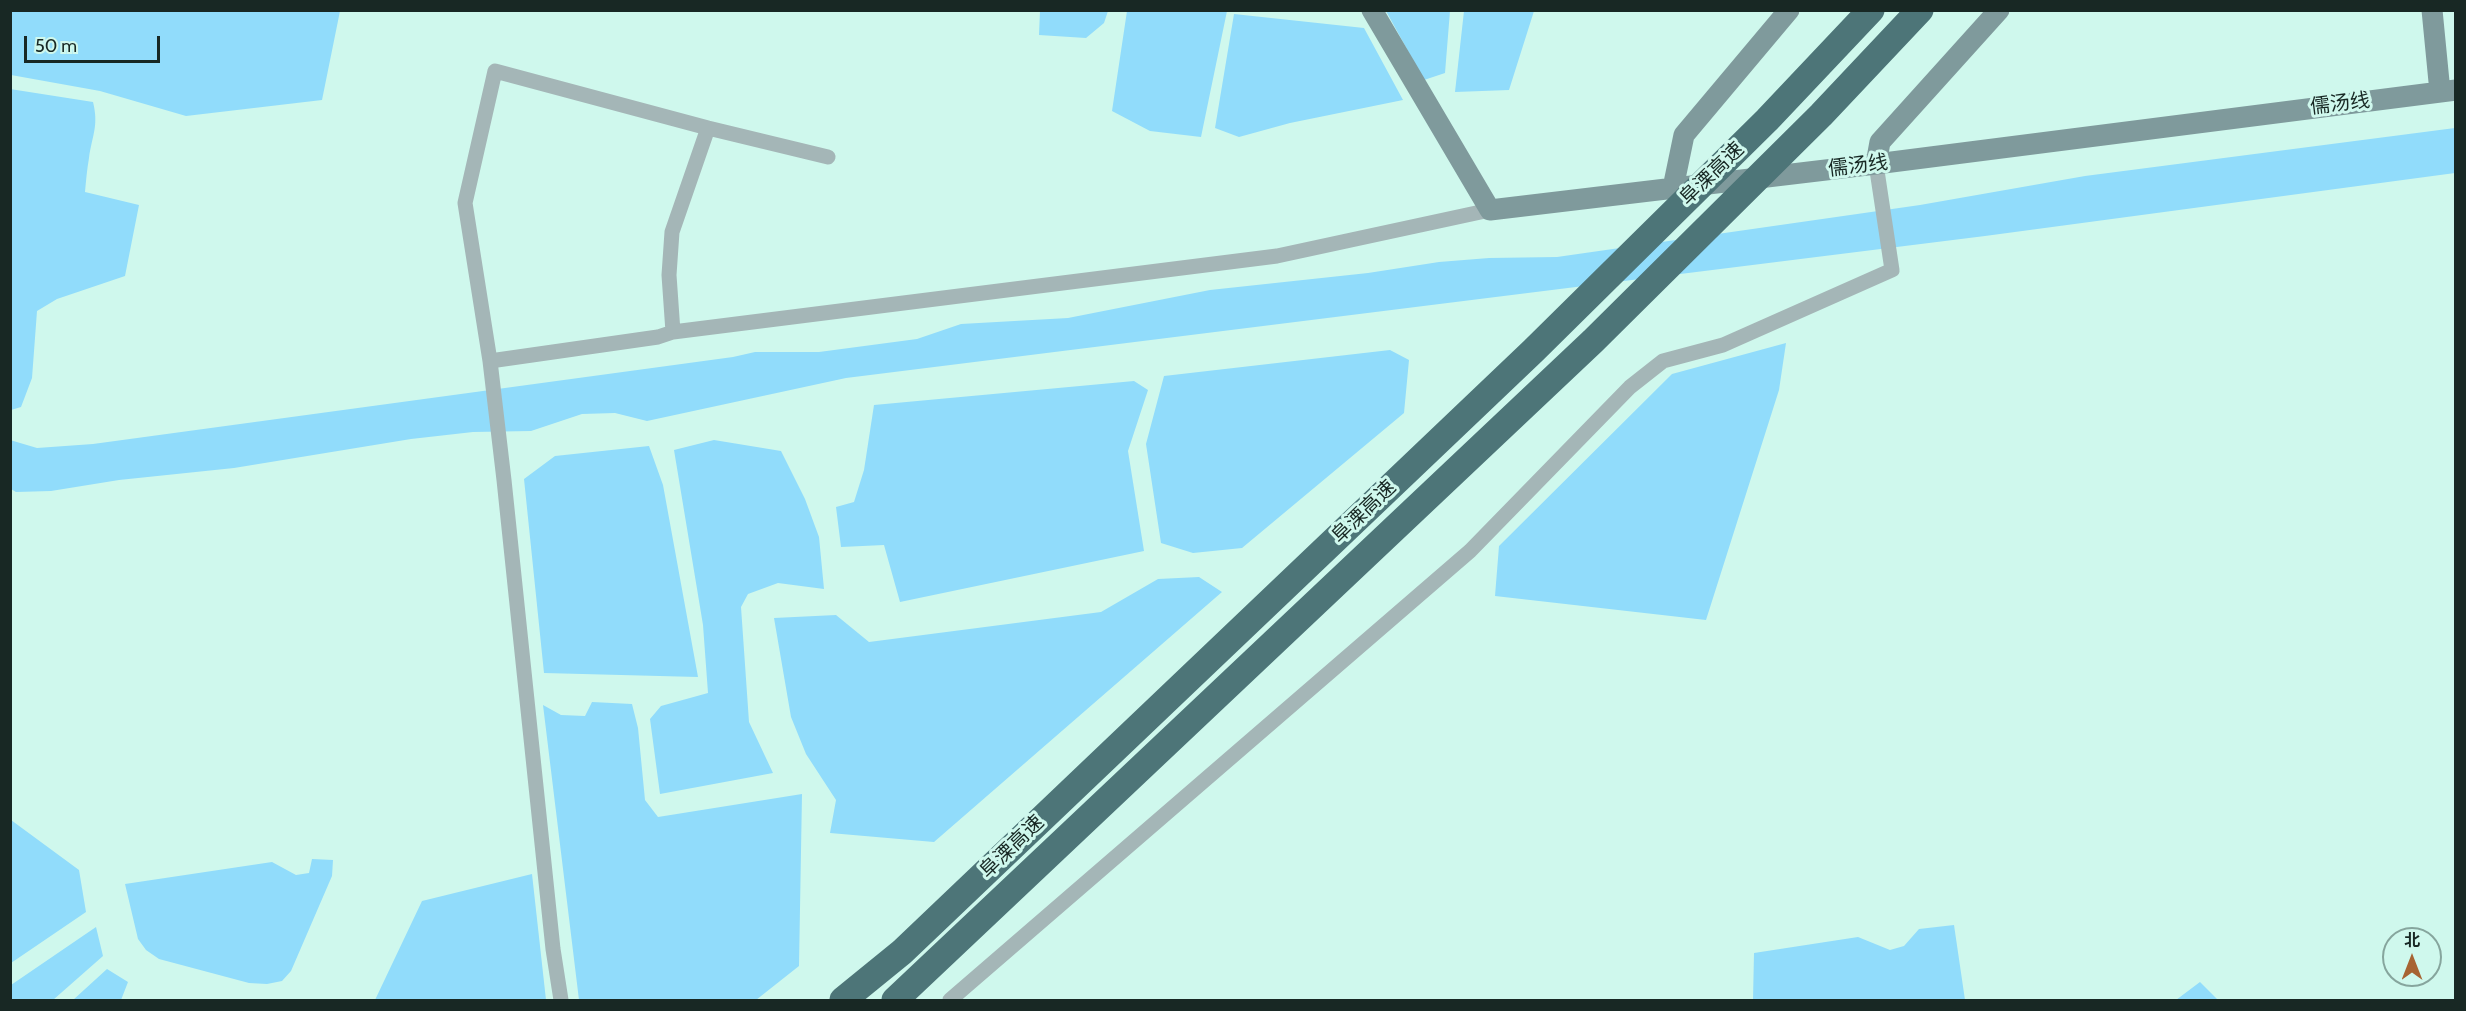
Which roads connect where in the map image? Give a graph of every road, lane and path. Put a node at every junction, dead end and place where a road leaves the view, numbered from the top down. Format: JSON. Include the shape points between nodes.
{"nodes":[{"id":1,"x":1372,"y":10,"type":"edge"},
{"id":2,"x":1789,"y":10,"type":"edge"},
{"id":3,"x":1871,"y":10,"type":"edge"},
{"id":4,"x":1920,"y":10,"type":"edge"},
{"id":5,"x":1999,"y":10,"type":"edge"},
{"id":6,"x":2432,"y":10,"type":"edge"},
{"id":7,"x":2448,"y":91,"type":"edge"},
{"id":8,"x":708,"y":128,"type":"junction"},
{"id":9,"x":828,"y":157,"type":"dead end"},
{"id":10,"x":1876,"y":164,"type":"junction"},
{"id":11,"x":1673,"y":188,"type":"junction"},
{"id":12,"x":1490,"y":210,"type":"junction"},
{"id":13,"x":673,"y":332,"type":"junction"},
{"id":14,"x":490,"y":361,"type":"junction"},
{"id":15,"x":561,"y":1000,"type":"edge"},
{"id":16,"x":843,"y":1000,"type":"edge"},
{"id":17,"x":895,"y":1000,"type":"edge"},
{"id":18,"x":950,"y":1000,"type":"edge"}],
"edges":[{"from":1,"to":12,"type":"street"},
{"from":2,"to":11,"type":"street","via":[[1684,135]]},
{"from":3,"to":16,"type":"highway","name":"阜溧高速","via":[[1767,120],[1533,351],[902,952]]},
{"from":4,"to":17,"type":"highway","name":"阜溧高速","via":[[1821,115],[1593,341]]},
{"from":5,"to":10,"type":"street","via":[[1880,142]]},
{"from":6,"to":7,"type":"street"},
{"from":7,"to":10,"type":"street","name":"儒汤线"},
{"from":8,"to":9,"type":"street"},
{"from":8,"to":13,"type":"street","via":[[672,232],[669,275]]},
{"from":8,"to":14,"type":"street","via":[[495,71],[465,203]]},
{"from":10,"to":11,"type":"street","name":"儒汤线"},
{"from":10,"to":18,"type":"street","via":[[1893,270],[1723,345],[1663,361],[1630,387],[1470,551]]},
{"from":11,"to":12,"type":"street","name":"儒汤线"},
{"from":12,"to":13,"type":"street","via":[[1277,256]]},
{"from":13,"to":14,"type":"street"},
{"from":14,"to":15,"type":"street"}]}
